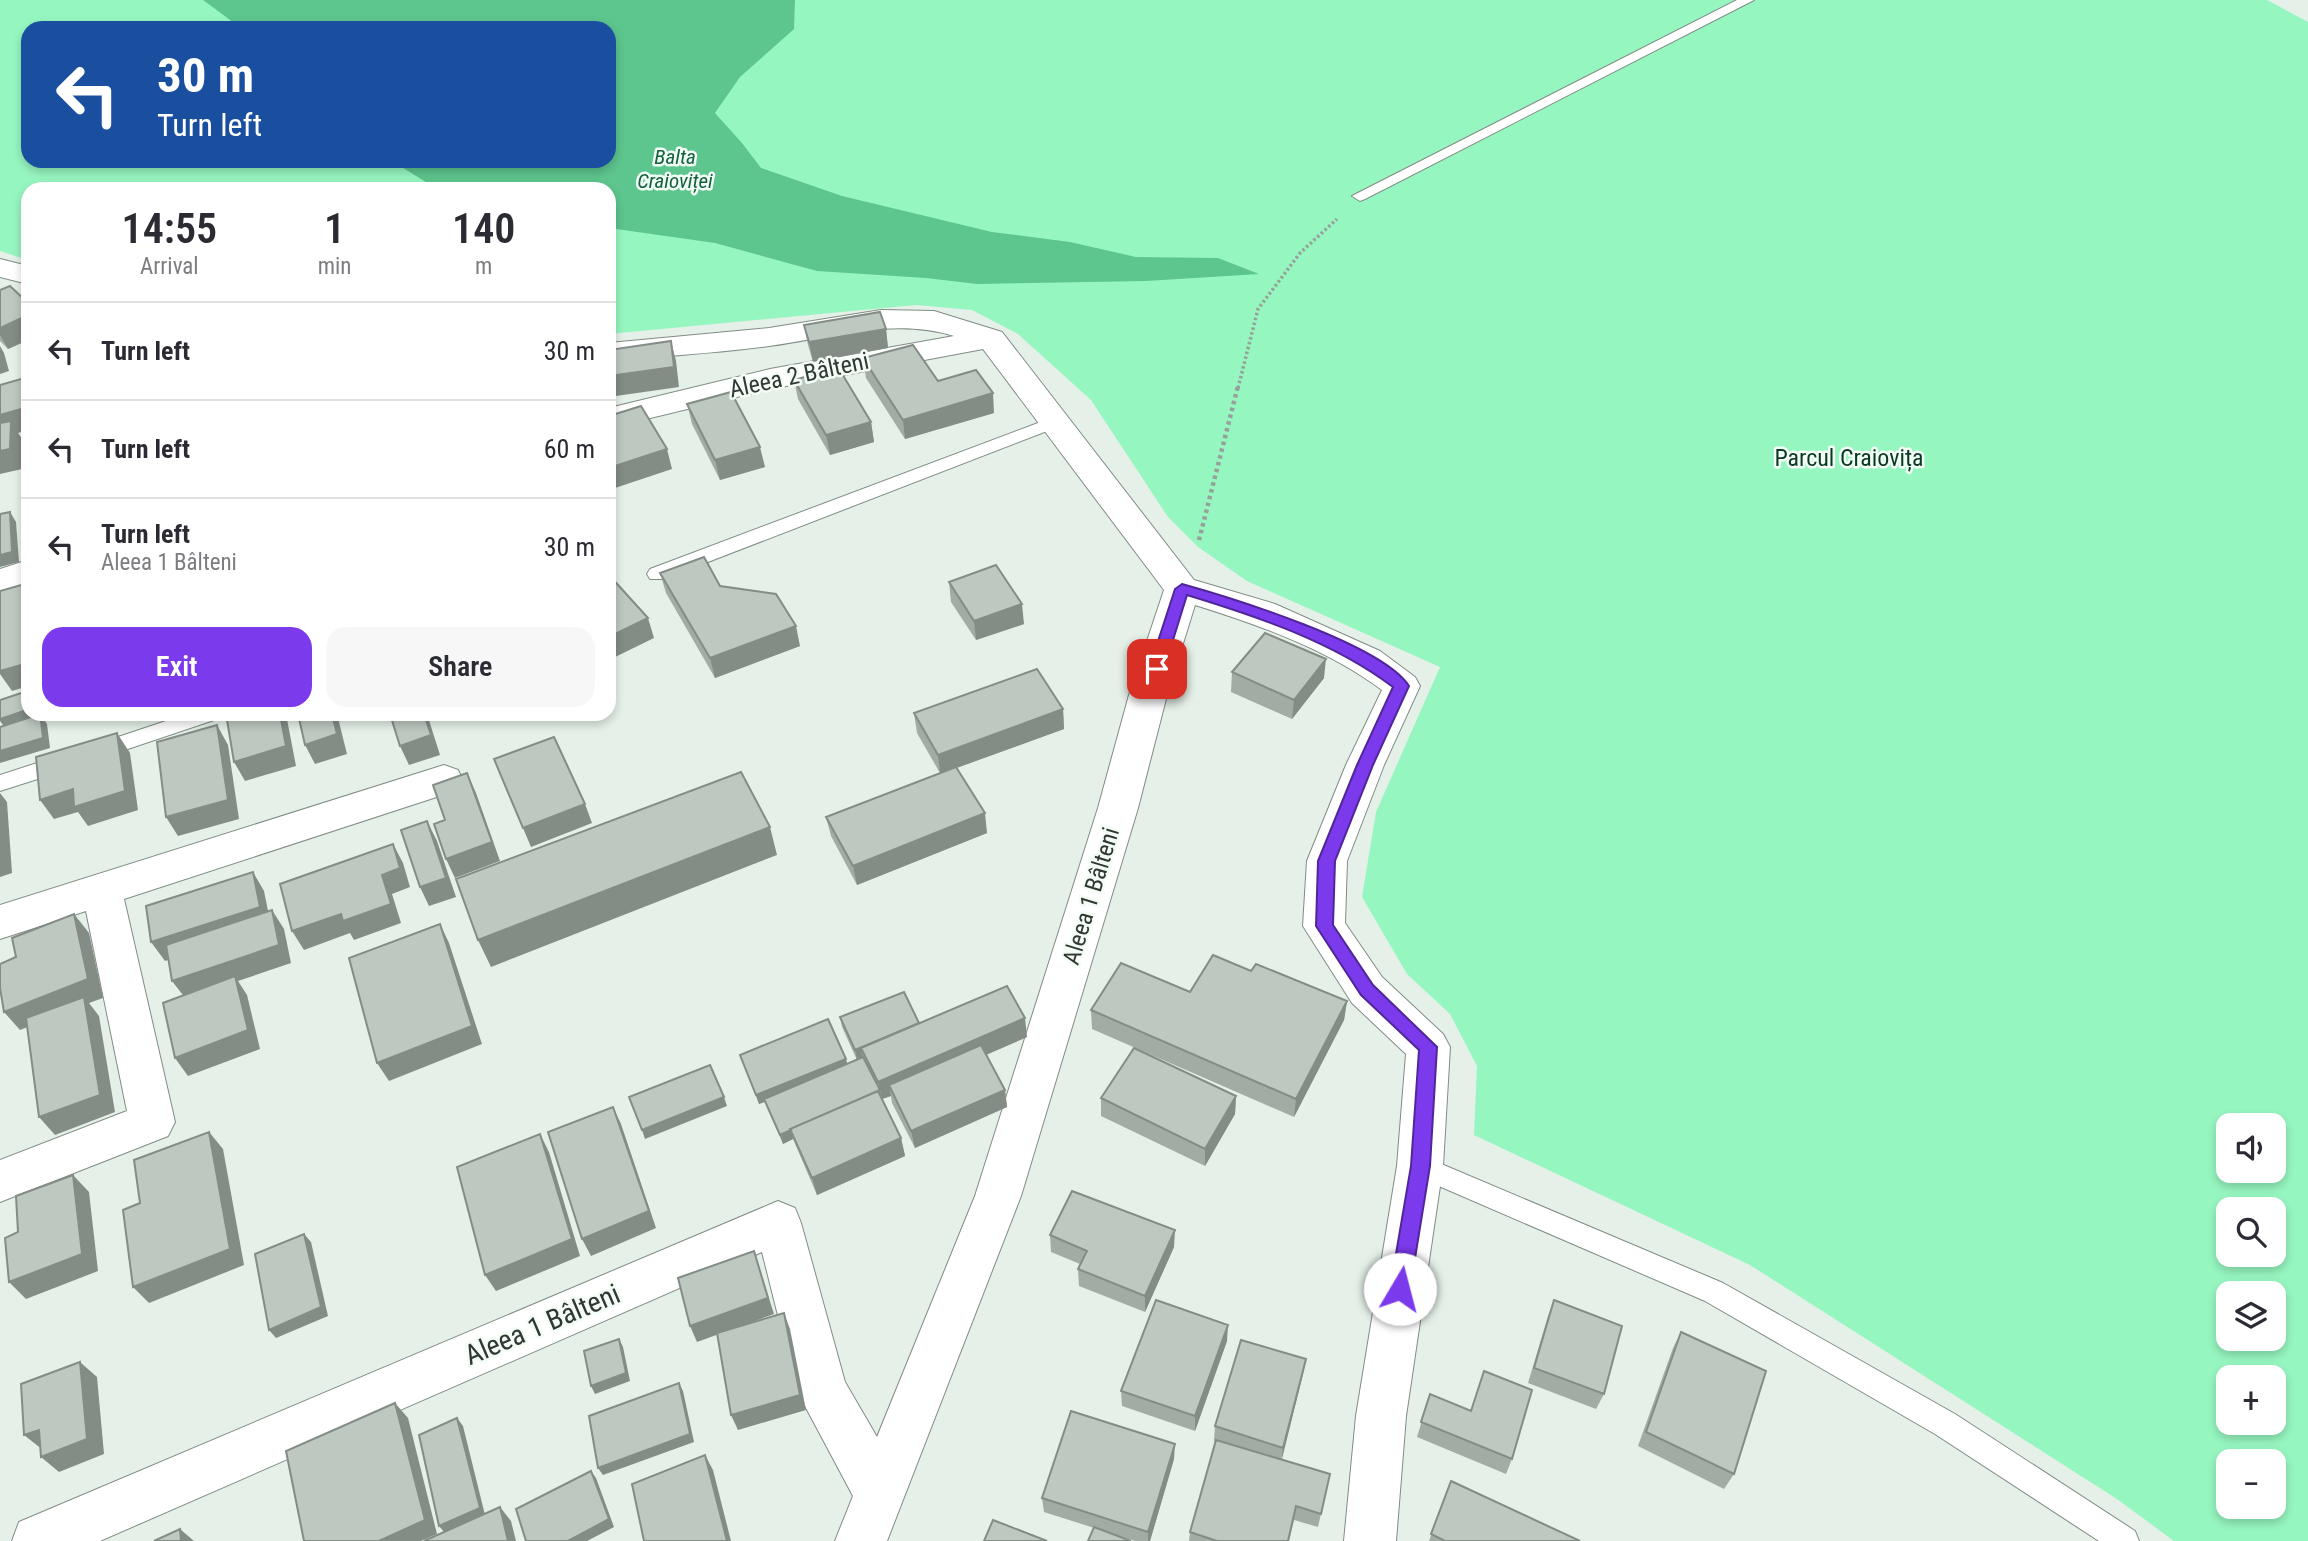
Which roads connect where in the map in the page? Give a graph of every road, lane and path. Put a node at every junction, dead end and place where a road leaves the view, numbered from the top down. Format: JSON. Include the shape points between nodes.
{"nodes":[{"id":1,"x":1747,"y":0,"type":"edge"},
{"id":2,"x":1360,"y":196,"type":"joint"},
{"id":3,"x":991,"y":338,"type":"junction"},
{"id":4,"x":616,"y":351,"type":"edge"},
{"id":5,"x":616,"y":416,"type":"edge"},
{"id":6,"x":1054,"y":422,"type":"junction"},
{"id":7,"x":21,"y":574,"type":"edge"},
{"id":8,"x":657,"y":574,"type":"edge"},
{"id":9,"x":0,"y":582,"type":"edge"},
{"id":10,"x":1182,"y":589,"type":"junction"},
{"id":11,"x":189,"y":721,"type":"edge"},
{"id":12,"x":444,"y":780,"type":"edge"},
{"id":13,"x":0,"y":783,"type":"edge"},
{"id":14,"x":102,"y":891,"type":"junction"},
{"id":15,"x":0,"y":922,"type":"edge"},
{"id":16,"x":1420,"y":1166,"type":"junction"},
{"id":17,"x":0,"y":1181,"type":"edge"},
{"id":18,"x":880,"y":1493,"type":"junction"},
{"id":19,"x":38,"y":1541,"type":"edge"},
{"id":20,"x":860,"y":1541,"type":"edge"},
{"id":21,"x":1370,"y":1541,"type":"edge"},
{"id":22,"x":2125,"y":1541,"type":"edge"}],
"edges":[{"from":1,"to":2,"type":"lane"},
{"from":2,"to":10,"type":"path","via":[[1300,253],[1258,309],[1198,547]]},
{"from":3,"to":4,"type":"street","via":[[934,320],[881,319],[769,337]]},
{"from":3,"to":5,"type":"street","name":"Aleea 2 Bâlteni","via":[[770,379]]},
{"from":3,"to":6,"type":"street"},
{"from":6,"to":8,"type":"lane"},
{"from":6,"to":10,"type":"street"},
{"from":7,"to":9,"type":"street"},
{"from":10,"to":16,"type":"street","via":[[1262,613],[1367,660],[1402,686],[1326,861],[1324,926],[1367,990],[1428,1047]]},
{"from":10,"to":18,"type":"street","name":"Aleea 1 Bâlteni","via":[[998,1196]]},
{"from":11,"to":13,"type":"lane"},
{"from":12,"to":14,"type":"street"},
{"from":14,"to":15,"type":"street"},
{"from":14,"to":17,"type":"street","via":[[152,1122]]},
{"from":16,"to":21,"type":"street","via":[[1381,1416]]},
{"from":16,"to":22,"type":"lane","via":[[1714,1292],[1945,1424]]},
{"from":18,"to":19,"type":"street","name":"Aleea 1 Bâlteni","via":[[822,1391],[778,1223]]},
{"from":18,"to":20,"type":"street","name":"Aleea 1 Bâlteni"}]}
